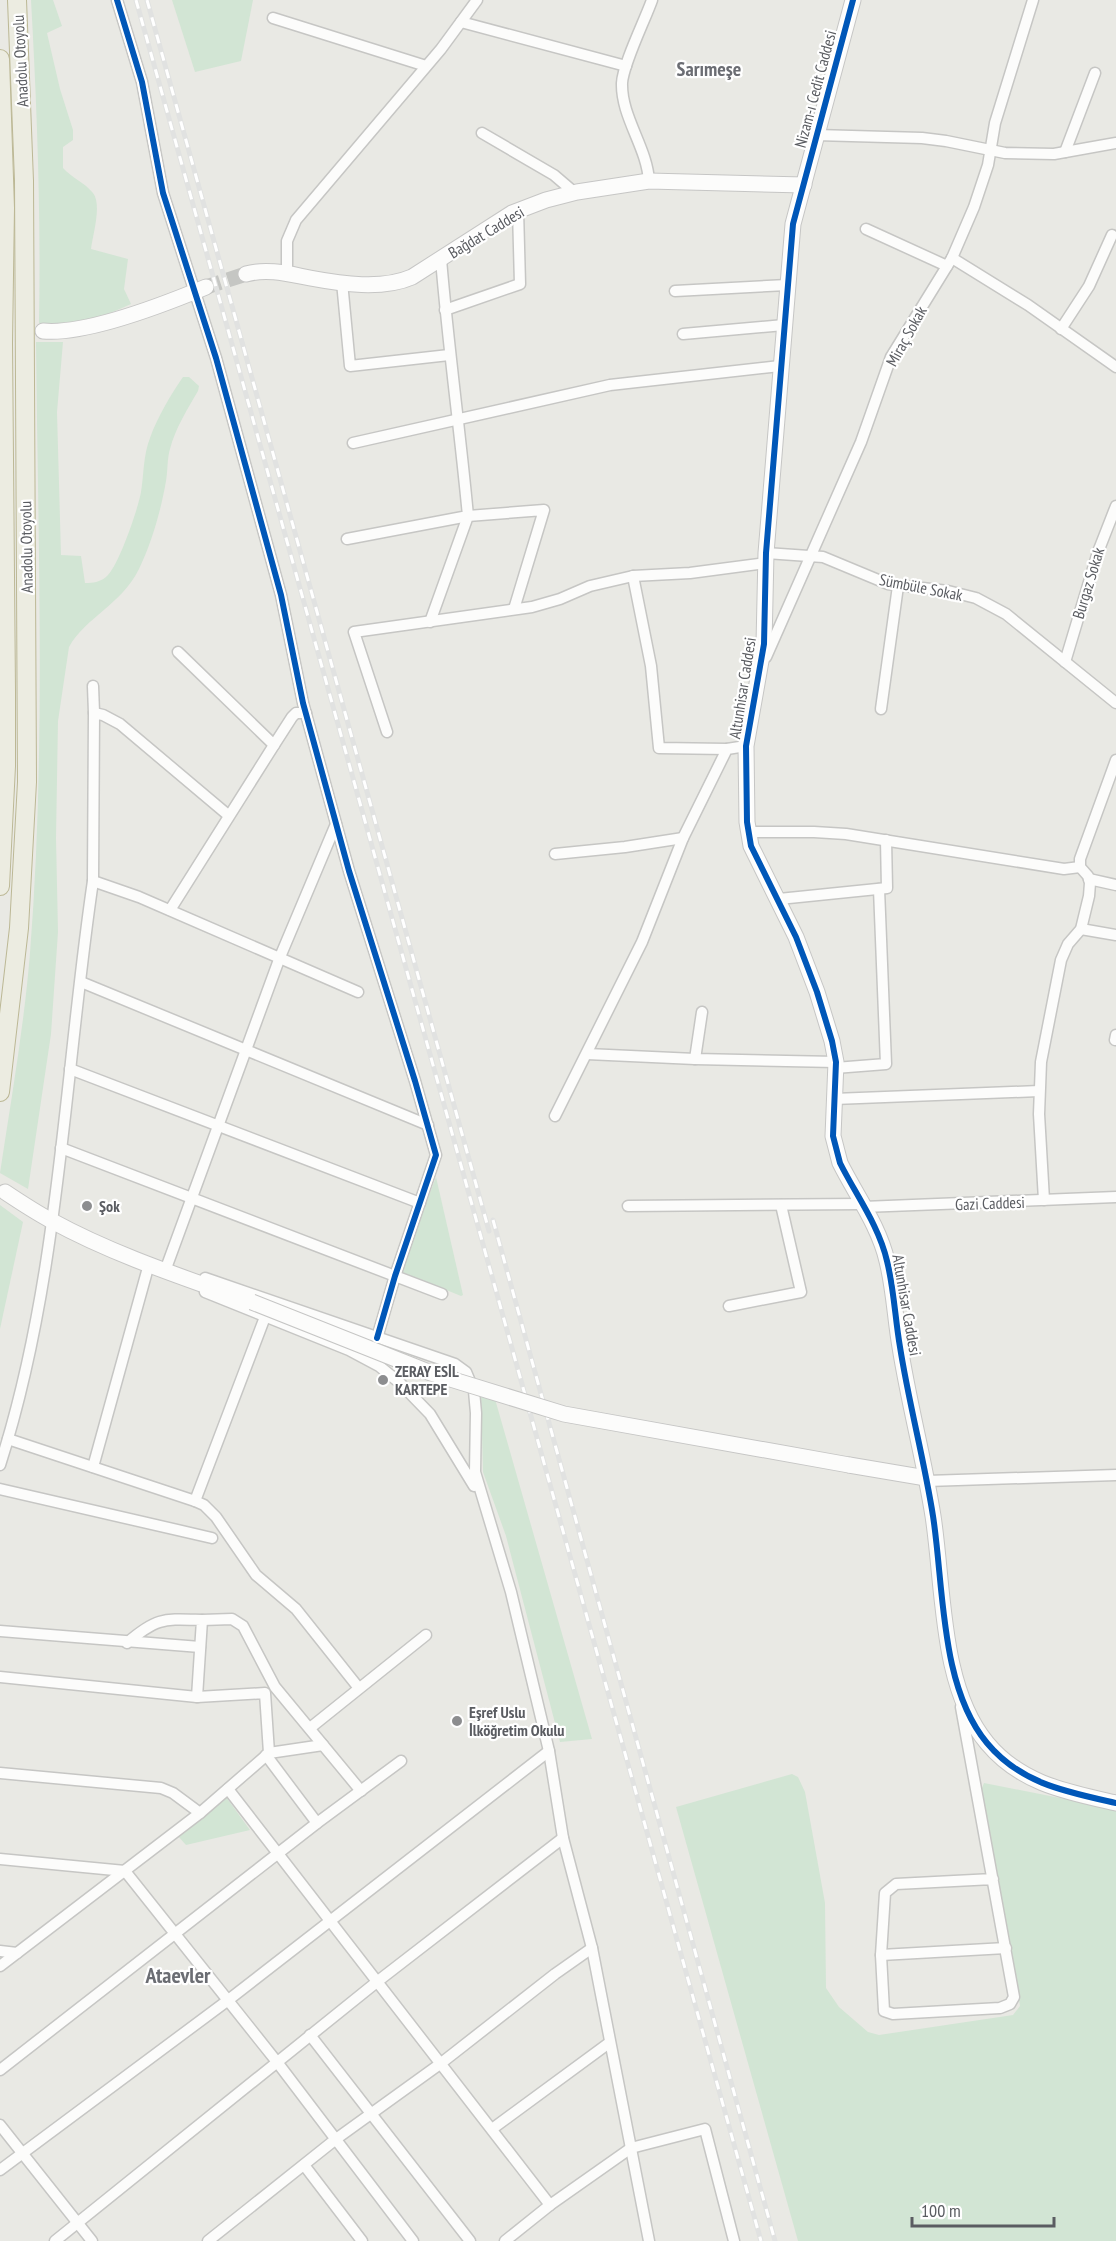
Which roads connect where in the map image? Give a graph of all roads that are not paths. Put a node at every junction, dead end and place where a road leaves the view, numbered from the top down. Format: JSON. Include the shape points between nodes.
{"nodes":[{"id":1,"x":17,"y":0,"type":"edge"},
{"id":2,"x":117,"y":0,"type":"edge"},
{"id":3,"x":477,"y":0,"type":"edge"},
{"id":4,"x":652,"y":0,"type":"edge"},
{"id":5,"x":853,"y":0,"type":"edge"},
{"id":6,"x":1033,"y":0,"type":"edge"},
{"id":7,"x":273,"y":18,"type":"dead end"},
{"id":8,"x":461,"y":22,"type":"junction"},
{"id":9,"x":0,"y":59,"type":"edge"},
{"id":10,"x":426,"y":66,"type":"junction"},
{"id":11,"x":626,"y":66,"type":"junction"},
{"id":12,"x":1095,"y":73,"type":"dead end"},
{"id":13,"x":482,"y":133,"type":"dead end"},
{"id":14,"x":816,"y":135,"type":"junction"},
{"id":15,"x":1116,"y":143,"type":"edge"},
{"id":16,"x":990,"y":150,"type":"junction"},
{"id":17,"x":1065,"y":152,"type":"junction"},
{"id":18,"x":650,"y":181,"type":"junction"},
{"id":19,"x":804,"y":185,"type":"junction"},
{"id":20,"x":575,"y":193,"type":"junction"},
{"id":21,"x":518,"y":210,"type":"junction"},
{"id":22,"x":866,"y":229,"type":"dead end"},
{"id":23,"x":1112,"y":236,"type":"dead end"},
{"id":24,"x":441,"y":259,"type":"junction"},
{"id":25,"x":949,"y":262,"type":"junction"},
{"id":26,"x":246,"y":274,"type":"tunnel mouth"},
{"id":27,"x":287,"y":274,"type":"junction"},
{"id":28,"x":342,"y":282,"type":"junction"},
{"id":29,"x":787,"y":285,"type":"junction"},
{"id":30,"x":200,"y":290,"type":"junction"},
{"id":31,"x":675,"y":291,"type":"dead end"},
{"id":32,"x":445,"y":310,"type":"junction"},
{"id":33,"x":784,"y":325,"type":"junction"},
{"id":34,"x":1061,"y":329,"type":"junction"},
{"id":35,"x":42,"y":331,"type":"dead end"},
{"id":36,"x":682,"y":334,"type":"dead end"},
{"id":37,"x":449,"y":355,"type":"junction"},
{"id":38,"x":780,"y":366,"type":"junction"},
{"id":39,"x":1116,"y":367,"type":"edge"},
{"id":40,"x":459,"y":418,"type":"junction"},
{"id":41,"x":353,"y":443,"type":"dead end"},
{"id":42,"x":1116,"y":506,"type":"edge"},
{"id":43,"x":468,"y":516,"type":"junction"},
{"id":44,"x":347,"y":539,"type":"dead end"},
{"id":45,"x":812,"y":555,"type":"junction"},
{"id":46,"x":766,"y":558,"type":"junction"},
{"id":47,"x":633,"y":576,"type":"junction"},
{"id":48,"x":898,"y":585,"type":"junction"},
{"id":49,"x":514,"y":609,"type":"junction"},
{"id":50,"x":430,"y":622,"type":"junction"},
{"id":51,"x":178,"y":652,"type":"dead end"},
{"id":52,"x":1065,"y":662,"type":"junction"},
{"id":53,"x":761,"y":668,"type":"junction"},
{"id":54,"x":93,"y":686,"type":"dead end"},
{"id":55,"x":1116,"y":703,"type":"edge"},
{"id":56,"x":881,"y":709,"type":"dead end"},
{"id":57,"x":94,"y":713,"type":"junction"},
{"id":58,"x":306,"y":713,"type":"junction"},
{"id":59,"x":387,"y":732,"type":"dead end"},
{"id":60,"x":274,"y":745,"type":"junction"},
{"id":61,"x":746,"y":747,"type":"junction"},
{"id":62,"x":727,"y":749,"type":"junction"},
{"id":63,"x":1116,"y":760,"type":"edge"},
{"id":64,"x":228,"y":816,"type":"junction"},
{"id":65,"x":336,"y":824,"type":"junction"},
{"id":66,"x":748,"y":832,"type":"junction"},
{"id":67,"x":683,"y":838,"type":"junction"},
{"id":68,"x":886,"y":840,"type":"junction"},
{"id":69,"x":555,"y":854,"type":"dead end"},
{"id":70,"x":1080,"y":867,"type":"junction"},
{"id":71,"x":1089,"y":879,"type":"junction"},
{"id":72,"x":93,"y":881,"type":"junction"},
{"id":73,"x":1116,"y":885,"type":"edge"},
{"id":74,"x":0,"y":886,"type":"edge"},
{"id":75,"x":879,"y":889,"type":"junction"},
{"id":76,"x":779,"y":899,"type":"junction"},
{"id":77,"x":171,"y":910,"type":"junction"},
{"id":78,"x":1081,"y":929,"type":"junction"},
{"id":79,"x":1116,"y":935,"type":"edge"},
{"id":80,"x":280,"y":957,"type":"junction"},
{"id":81,"x":81,"y":982,"type":"junction"},
{"id":82,"x":358,"y":992,"type":"dead end"},
{"id":83,"x":702,"y":1012,"type":"dead end"},
{"id":84,"x":1116,"y":1035,"type":"edge"},
{"id":85,"x":1115,"y":1040,"type":"edge"},
{"id":86,"x":246,"y":1051,"type":"junction"},
{"id":87,"x":587,"y":1054,"type":"junction"},
{"id":88,"x":695,"y":1059,"type":"junction"},
{"id":89,"x":836,"y":1065,"type":"junction"},
{"id":90,"x":70,"y":1070,"type":"junction"},
{"id":91,"x":1039,"y":1091,"type":"junction"},
{"id":92,"x":0,"y":1092,"type":"edge"},
{"id":93,"x":834,"y":1099,"type":"junction"},
{"id":94,"x":555,"y":1116,"type":"dead end"},
{"id":95,"x":428,"y":1125,"type":"junction"},
{"id":96,"x":218,"y":1126,"type":"junction"},
{"id":97,"x":61,"y":1148,"type":"junction"},
{"id":98,"x":4,"y":1192,"type":"dead end"},
{"id":99,"x":1116,"y":1197,"type":"edge"},
{"id":100,"x":190,"y":1199,"type":"junction"},
{"id":101,"x":1044,"y":1200,"type":"junction"},
{"id":102,"x":420,"y":1203,"type":"junction"},
{"id":103,"x":781,"y":1205,"type":"junction"},
{"id":104,"x":862,"y":1205,"type":"junction"},
{"id":105,"x":628,"y":1206,"type":"dead end"},
{"id":106,"x":52,"y":1221,"type":"junction"},
{"id":107,"x":149,"y":1264,"type":"junction"},
{"id":108,"x":165,"y":1271,"type":"junction"},
{"id":109,"x":395,"y":1276,"type":"junction"},
{"id":110,"x":442,"y":1294,"type":"dead end"},
{"id":111,"x":729,"y":1306,"type":"dead end"},
{"id":112,"x":265,"y":1317,"type":"junction"},
{"id":113,"x":377,"y":1338,"type":"junction"},
{"id":114,"x":8,"y":1439,"type":"junction"},
{"id":115,"x":0,"y":1465,"type":"edge"},
{"id":116,"x":93,"y":1467,"type":"junction"},
{"id":117,"x":1116,"y":1475,"type":"edge"},
{"id":118,"x":927,"y":1480,"type":"junction"},
{"id":119,"x":0,"y":1489,"type":"edge"},
{"id":120,"x":482,"y":1499,"type":"junction"},
{"id":121,"x":195,"y":1501,"type":"junction"},
{"id":122,"x":212,"y":1538,"type":"dead end"},
{"id":123,"x":202,"y":1620,"type":"junction"},
{"id":124,"x":0,"y":1631,"type":"edge"},
{"id":125,"x":426,"y":1635,"type":"dead end"},
{"id":126,"x":127,"y":1643,"type":"junction"},
{"id":127,"x":200,"y":1647,"type":"junction"},
{"id":128,"x":0,"y":1677,"type":"edge"},
{"id":129,"x":358,"y":1687,"type":"junction"},
{"id":130,"x":270,"y":1690,"type":"junction"},
{"id":131,"x":959,"y":1692,"type":"junction"},
{"id":132,"x":197,"y":1697,"type":"junction"},
{"id":133,"x":310,"y":1728,"type":"junction"},
{"id":134,"x":323,"y":1745,"type":"junction"},
{"id":135,"x":549,"y":1751,"type":"junction"},
{"id":136,"x":267,"y":1754,"type":"junction"},
{"id":137,"x":401,"y":1761,"type":"dead end"},
{"id":138,"x":0,"y":1773,"type":"edge"},
{"id":139,"x":228,"y":1789,"type":"junction"},
{"id":140,"x":361,"y":1791,"type":"junction"},
{"id":141,"x":1116,"y":1803,"type":"edge"},
{"id":142,"x":200,"y":1813,"type":"junction"},
{"id":143,"x":317,"y":1823,"type":"junction"},
{"id":144,"x":563,"y":1838,"type":"junction"},
{"id":145,"x":279,"y":1852,"type":"junction"},
{"id":146,"x":0,"y":1859,"type":"edge"},
{"id":147,"x":125,"y":1871,"type":"junction"},
{"id":148,"x":993,"y":1879,"type":"junction"},
{"id":149,"x":330,"y":1921,"type":"junction"},
{"id":150,"x":175,"y":1935,"type":"junction"},
{"id":151,"x":592,"y":1948,"type":"junction"},
{"id":152,"x":1006,"y":1948,"type":"junction"},
{"id":153,"x":0,"y":1951,"type":"edge"},
{"id":154,"x":17,"y":1953,"type":"junction"},
{"id":155,"x":881,"y":1955,"type":"junction"},
{"id":156,"x":0,"y":1965,"type":"edge"},
{"id":157,"x":378,"y":1981,"type":"junction"},
{"id":158,"x":227,"y":2001,"type":"junction"},
{"id":159,"x":310,"y":2035,"type":"junction"},
{"id":160,"x":609,"y":2043,"type":"junction"},
{"id":161,"x":277,"y":2062,"type":"junction"},
{"id":162,"x":440,"y":2064,"type":"junction"},
{"id":163,"x":0,"y":2070,"type":"edge"},
{"id":164,"x":371,"y":2114,"type":"junction"},
{"id":165,"x":0,"y":2125,"type":"edge"},
{"id":166,"x":492,"y":2129,"type":"junction"},
{"id":167,"x":336,"y":2139,"type":"junction"},
{"id":168,"x":631,"y":2148,"type":"junction"},
{"id":169,"x":22,"y":2153,"type":"junction"},
{"id":170,"x":304,"y":2165,"type":"junction"},
{"id":171,"x":0,"y":2170,"type":"edge"},
{"id":172,"x":550,"y":2205,"type":"junction"},
{"id":173,"x":78,"y":2223,"type":"junction"},
{"id":174,"x":359,"y":2240,"type":"edge"},
{"id":175,"x":55,"y":2241,"type":"edge"},
{"id":176,"x":92,"y":2241,"type":"edge"},
{"id":177,"x":208,"y":2241,"type":"edge"},
{"id":178,"x":413,"y":2241,"type":"edge"},
{"id":179,"x":470,"y":2241,"type":"edge"},
{"id":180,"x":505,"y":2241,"type":"edge"},
{"id":181,"x":649,"y":2241,"type":"edge"},
{"id":182,"x":734,"y":2241,"type":"edge"}],
"edges":[{"from":1,"to":92,"type":"highway","name":"Anadolu Otoyolu","via":[[25,192],[27,782],[19,928]]},
{"from":2,"to":30,"type":"street","via":[[142,82],[163,193]]},
{"from":3,"to":8,"type":"street"},
{"from":4,"to":11,"type":"street"},
{"from":5,"to":14,"type":"street","name":"Nizam-ı Cedit Caddesi"},
{"from":6,"to":16,"type":"street","name":"Miraç Sokak"},
{"from":7,"to":10,"type":"street"},
{"from":8,"to":10,"type":"street"},
{"from":8,"to":11,"type":"street"},
{"from":9,"to":74,"type":"highway","name":"Anadolu Otoyolu","via":[[5,208],[6,670]]},
{"from":10,"to":27,"type":"street","via":[[296,220],[287,241]]},
{"from":11,"to":18,"type":"street","via":[[622,82],[624,99]]},
{"from":12,"to":17,"type":"street"},
{"from":13,"to":20,"type":"street","via":[[554,175]]},
{"from":14,"to":16,"type":"street","via":[[922,138]]},
{"from":14,"to":19,"type":"street","name":"Nizam-ı Cedit Caddesi"},
{"from":15,"to":17,"type":"street"},
{"from":16,"to":17,"type":"street"},
{"from":16,"to":25,"type":"street","name":"Miraç Sokak","via":[[985,177]]},
{"from":18,"to":19,"type":"street","name":"Bağdat Caddesi"},
{"from":18,"to":20,"type":"street","name":"Bağdat Caddesi"},
{"from":19,"to":29,"type":"street","name":"Altunhisar Caddesi","via":[[793,224]]},
{"from":20,"to":21,"type":"street","name":"Bağdat Caddesi"},
{"from":21,"to":24,"type":"street","name":"Bağdat Caddesi"},
{"from":21,"to":32,"type":"street","via":[[520,284]]},
{"from":22,"to":25,"type":"street"},
{"from":23,"to":34,"type":"street","via":[[1089,286]]},
{"from":24,"to":28,"type":"street","name":"Bağdat Caddesi","via":[[404,281]]},
{"from":24,"to":32,"type":"street"},
{"from":25,"to":34,"type":"street","via":[[1028,304]]},
{"from":25,"to":45,"type":"street","name":"Miraç Sokak","via":[[891,357],[861,442]]},
{"from":26,"to":27,"type":"street","name":"Bağdat Caddesi"},
{"from":27,"to":28,"type":"street","name":"Bağdat Caddesi"},
{"from":28,"to":37,"type":"street","via":[[350,366]]},
{"from":29,"to":31,"type":"street"},
{"from":29,"to":33,"type":"street","name":"Altunhisar Caddesi"},
{"from":30,"to":35,"type":"street","via":[[86,327],[58,333]]},
{"from":30,"to":58,"type":"street","via":[[281,596]]},
{"from":32,"to":37,"type":"street"},
{"from":33,"to":36,"type":"street"},
{"from":33,"to":38,"type":"street","name":"Altunhisar Caddesi"},
{"from":34,"to":39,"type":"street"},
{"from":37,"to":40,"type":"street"},
{"from":38,"to":40,"type":"street","via":[[610,385]]},
{"from":38,"to":46,"type":"street","name":"Altunhisar Caddesi"},
{"from":40,"to":41,"type":"street"},
{"from":40,"to":43,"type":"street"},
{"from":42,"to":52,"type":"street","name":"Burgaz Sokak"},
{"from":43,"to":44,"type":"street"},
{"from":43,"to":49,"type":"street","via":[[544,510]]},
{"from":43,"to":50,"type":"street"},
{"from":45,"to":46,"type":"street","name":"Sümbüle Sokak"},
{"from":45,"to":48,"type":"street","name":"Sümbüle Sokak"},
{"from":45,"to":53,"type":"street","name":"Miraç Sokak"},
{"from":46,"to":47,"type":"street","name":"Sümbüle Sokak","via":[[690,573]]},
{"from":46,"to":53,"type":"street","name":"Altunhisar Caddesi"},
{"from":47,"to":49,"type":"street","name":"Sümbüle Sokak","via":[[590,586],[547,603]]},
{"from":47,"to":62,"type":"street","via":[[651,666],[659,748]]},
{"from":48,"to":52,"type":"street","name":"Sümbüle Sokak","via":[[948,591],[990,604]]},
{"from":48,"to":56,"type":"street"},
{"from":49,"to":50,"type":"street","name":"Sümbüle Sokak"},
{"from":50,"to":59,"type":"street","name":"Sümbüle Sokak","via":[[354,632]]},
{"from":51,"to":60,"type":"street"},
{"from":52,"to":55,"type":"street","name":"Sümbüle Sokak"},
{"from":53,"to":61,"type":"street","name":"Altunhisar Caddesi"},
{"from":54,"to":57,"type":"street"},
{"from":57,"to":64,"type":"street","via":[[120,724]]},
{"from":57,"to":72,"type":"street"},
{"from":58,"to":60,"type":"street","via":[[292,717]]},
{"from":58,"to":65,"type":"street"},
{"from":60,"to":64,"type":"street"},
{"from":61,"to":62,"type":"street"},
{"from":61,"to":66,"type":"street","name":"Altunhisar Caddesi"},
{"from":62,"to":67,"type":"street"},
{"from":63,"to":70,"type":"street"},
{"from":64,"to":77,"type":"street"},
{"from":65,"to":80,"type":"street"},
{"from":65,"to":95,"type":"street"},
{"from":66,"to":68,"type":"street","via":[[814,832]]},
{"from":66,"to":76,"type":"street","name":"Altunhisar Caddesi","via":[[755,856]]},
{"from":67,"to":69,"type":"street"},
{"from":67,"to":87,"type":"street","via":[[642,942]]},
{"from":68,"to":70,"type":"street","via":[[1057,868]]},
{"from":68,"to":75,"type":"street","via":[[887,888]]},
{"from":70,"to":71,"type":"street"},
{"from":71,"to":73,"type":"street"},
{"from":71,"to":78,"type":"street"},
{"from":72,"to":77,"type":"street"},
{"from":72,"to":81,"type":"street"},
{"from":75,"to":76,"type":"street"},
{"from":75,"to":89,"type":"street","via":[[886,1064]]},
{"from":76,"to":89,"type":"street","name":"Altunhisar Caddesi","via":[[817,992]]},
{"from":77,"to":80,"type":"street"},
{"from":78,"to":79,"type":"street"},
{"from":78,"to":91,"type":"street","via":[[1068,944],[1057,977]]},
{"from":80,"to":82,"type":"street"},
{"from":80,"to":86,"type":"street"},
{"from":81,"to":86,"type":"street"},
{"from":81,"to":90,"type":"street"},
{"from":83,"to":88,"type":"street"},
{"from":84,"to":85,"type":"street"},
{"from":86,"to":95,"type":"street"},
{"from":86,"to":96,"type":"street"},
{"from":87,"to":88,"type":"street"},
{"from":87,"to":94,"type":"street"},
{"from":88,"to":89,"type":"street"},
{"from":89,"to":93,"type":"street","name":"Altunhisar Caddesi"},
{"from":90,"to":96,"type":"street"},
{"from":90,"to":97,"type":"street"},
{"from":91,"to":93,"type":"street"},
{"from":91,"to":101,"type":"street"},
{"from":93,"to":104,"type":"street","name":"Altunhisar Caddesi","via":[[835,1150]]},
{"from":95,"to":102,"type":"street","via":[[436,1155]]},
{"from":96,"to":100,"type":"street"},
{"from":96,"to":102,"type":"street"},
{"from":97,"to":100,"type":"street"},
{"from":97,"to":106,"type":"street"},
{"from":98,"to":106,"type":"street"},
{"from":99,"to":101,"type":"street","name":"Gazi Caddesi"},
{"from":100,"to":108,"type":"street"},
{"from":100,"to":109,"type":"street"},
{"from":101,"to":104,"type":"street","name":"Gazi Caddesi"},
{"from":102,"to":109,"type":"street"},
{"from":103,"to":104,"type":"street","name":"Gazi Caddesi"},
{"from":103,"to":105,"type":"street","name":"Gazi Caddesi"},
{"from":103,"to":111,"type":"street","via":[[801,1292]]},
{"from":104,"to":118,"type":"street","name":"Altunhisar Caddesi","via":[[888,1264]]},
{"from":106,"to":107,"type":"street"},
{"from":106,"to":114,"type":"street","via":[[22,1392]]},
{"from":107,"to":108,"type":"street"},
{"from":107,"to":116,"type":"street"},
{"from":108,"to":112,"type":"street"},
{"from":108,"to":113,"type":"street","via":[[208,1279]]},
{"from":108,"to":118,"type":"street","bridge":true,"via":[[431,1373],[564,1414]]},
{"from":109,"to":110,"type":"street"},
{"from":109,"to":113,"type":"street"},
{"from":112,"to":120,"type":"street","via":[[349,1350],[389,1373],[430,1414]]},
{"from":112,"to":121,"type":"street"},
{"from":113,"to":120,"type":"street","via":[[466,1371],[476,1402],[474,1461]]},
{"from":114,"to":115,"type":"street"},
{"from":114,"to":116,"type":"street"},
{"from":116,"to":121,"type":"street"},
{"from":117,"to":118,"type":"street"},
{"from":118,"to":131,"type":"street","name":"Altunhisar Caddesi","via":[[950,1655]]},
{"from":119,"to":122,"type":"street"},
{"from":120,"to":135,"type":"street","via":[[512,1592]]},
{"from":121,"to":129,"type":"street","via":[[209,1509],[256,1575],[296,1609]]},
{"from":123,"to":126,"type":"street","via":[[160,1620]]},
{"from":123,"to":127,"type":"street"},
{"from":123,"to":130,"type":"street","via":[[232,1619],[243,1626]]},
{"from":124,"to":126,"type":"street"},
{"from":125,"to":129,"type":"street"},
{"from":126,"to":127,"type":"street"},
{"from":127,"to":132,"type":"street"},
{"from":128,"to":132,"type":"street"},
{"from":129,"to":133,"type":"street"},
{"from":130,"to":132,"type":"street"},
{"from":130,"to":133,"type":"street"},
{"from":130,"to":136,"type":"street"},
{"from":131,"to":141,"type":"street","name":"Altunhisar Caddesi","via":[[987,1744],[1018,1771],[1049,1787]]},
{"from":131,"to":148,"type":"street"},
{"from":133,"to":134,"type":"street"},
{"from":134,"to":136,"type":"street"},
{"from":134,"to":140,"type":"street"},
{"from":135,"to":144,"type":"street"},
{"from":135,"to":149,"type":"street"},
{"from":136,"to":139,"type":"street"},
{"from":136,"to":143,"type":"street"},
{"from":137,"to":140,"type":"street"},
{"from":138,"to":142,"type":"street","via":[[161,1788]]},
{"from":139,"to":142,"type":"street"},
{"from":139,"to":145,"type":"street"},
{"from":140,"to":143,"type":"street"},
{"from":142,"to":147,"type":"street"},
{"from":143,"to":145,"type":"street"},
{"from":144,"to":151,"type":"street"},
{"from":144,"to":157,"type":"street"},
{"from":145,"to":149,"type":"street"},
{"from":145,"to":150,"type":"street"},
{"from":146,"to":147,"type":"street"},
{"from":147,"to":150,"type":"street"},
{"from":147,"to":154,"type":"street"},
{"from":148,"to":152,"type":"street"},
{"from":148,"to":155,"type":"street","via":[[907,1883],[890,1888],[885,1893]]},
{"from":149,"to":157,"type":"street"},
{"from":149,"to":158,"type":"street"},
{"from":150,"to":158,"type":"street"},
{"from":150,"to":163,"type":"street"},
{"from":151,"to":160,"type":"street"},
{"from":151,"to":162,"type":"street"},
{"from":152,"to":155,"type":"street"},
{"from":152,"to":155,"type":"street","via":[[1014,1997],[1006,2007],[991,2009],[887,2013],[883,2008]]},
{"from":153,"to":154,"type":"street"},
{"from":154,"to":156,"type":"street"},
{"from":157,"to":159,"type":"street"},
{"from":157,"to":162,"type":"street"},
{"from":158,"to":161,"type":"street"},
{"from":158,"to":169,"type":"street"},
{"from":159,"to":161,"type":"street"},
{"from":159,"to":164,"type":"street"},
{"from":160,"to":166,"type":"street"},
{"from":160,"to":168,"type":"street"},
{"from":161,"to":167,"type":"street"},
{"from":161,"to":173,"type":"street"},
{"from":162,"to":164,"type":"street"},
{"from":162,"to":166,"type":"street"},
{"from":164,"to":167,"type":"street"},
{"from":164,"to":179,"type":"street"},
{"from":165,"to":169,"type":"street"},
{"from":166,"to":172,"type":"street"},
{"from":167,"to":170,"type":"street"},
{"from":167,"to":178,"type":"street"},
{"from":168,"to":172,"type":"street"},
{"from":168,"to":181,"type":"street"},
{"from":168,"to":182,"type":"street","via":[[705,2129]]},
{"from":169,"to":171,"type":"street"},
{"from":169,"to":173,"type":"street"},
{"from":170,"to":174,"type":"street"},
{"from":170,"to":177,"type":"street"},
{"from":172,"to":180,"type":"street"},
{"from":173,"to":175,"type":"street"},
{"from":173,"to":176,"type":"street"}]}
